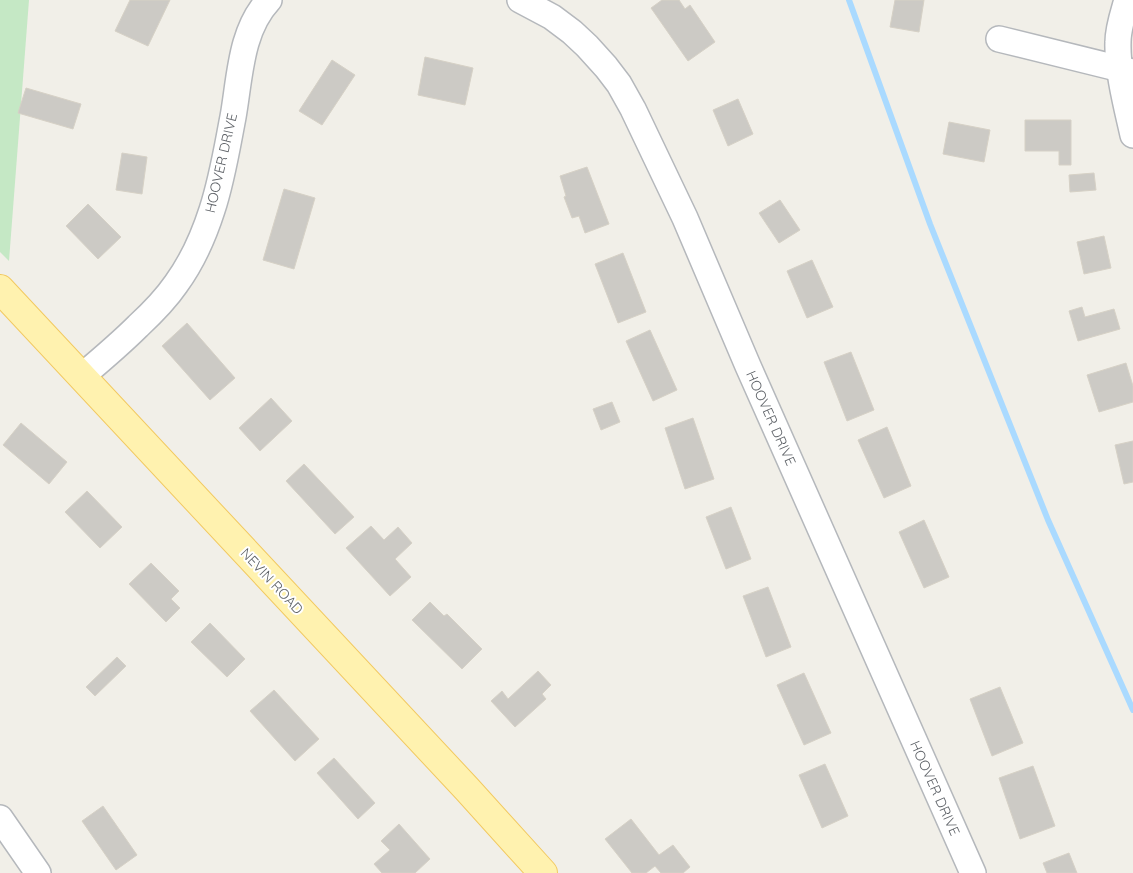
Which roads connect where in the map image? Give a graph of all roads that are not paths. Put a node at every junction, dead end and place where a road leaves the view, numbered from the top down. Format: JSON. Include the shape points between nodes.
{"nodes":[{"id":1,"x":269,"y":0,"type":"edge"},
{"id":2,"x":520,"y":0,"type":"edge"},
{"id":3,"x":1127,"y":0,"type":"edge"},
{"id":4,"x":999,"y":39,"type":"dead end"},
{"id":5,"x":1126,"y":71,"type":"edge"},
{"id":6,"x":1133,"y":135,"type":"edge"},
{"id":7,"x":0,"y":289,"type":"edge"},
{"id":8,"x":82,"y":376,"type":"junction"},
{"id":9,"x":0,"y":818,"type":"edge"},
{"id":10,"x":38,"y":873,"type":"edge"},
{"id":11,"x":542,"y":873,"type":"edge"},
{"id":12,"x":973,"y":873,"type":"edge"}],
"edges":[{"from":1,"to":8,"type":"street","name":"HOOVER DRIVE","via":[[260,9],[250,30],[217,192],[201,238],[186,268],[160,305]]},
{"from":2,"to":12,"type":"street","name":"HOOVER DRIVE","via":[[552,17],[587,46],[606,66],[633,109],[685,218]]},
{"from":3,"to":5,"type":"street","via":[[1118,43]]},
{"from":4,"to":5,"type":"street"},
{"from":5,"to":6,"type":"street"},
{"from":7,"to":8,"type":"main road","name":"NEVIN ROAD"},
{"from":8,"to":11,"type":"main road","name":"NEVIN ROAD"},
{"from":9,"to":10,"type":"street"}]}
